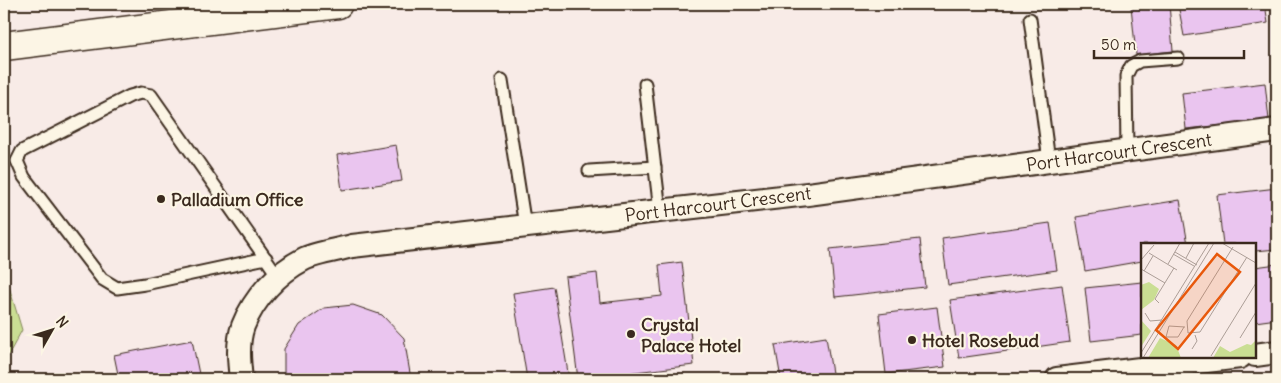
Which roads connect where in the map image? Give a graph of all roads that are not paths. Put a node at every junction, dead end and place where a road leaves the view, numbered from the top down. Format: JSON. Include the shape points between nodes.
{"nodes":[{"id":1,"x":338,"y":4,"type":"edge"},
{"id":2,"x":1030,"y":19,"type":"dead end"},
{"id":3,"x":4,"y":46,"type":"edge"},
{"id":4,"x":1178,"y":58,"type":"dead end"},
{"id":5,"x":502,"y":80,"type":"dead end"},
{"id":6,"x":645,"y":84,"type":"dead end"},
{"id":7,"x":1277,"y":130,"type":"edge"},
{"id":8,"x":1128,"y":150,"type":"junction"},
{"id":9,"x":1049,"y":161,"type":"junction"},
{"id":10,"x":655,"y":166,"type":"junction"},
{"id":11,"x":590,"y":171,"type":"dead end"},
{"id":12,"x":660,"y":211,"type":"junction"},
{"id":13,"x":525,"y":226,"type":"junction"},
{"id":14,"x":272,"y":267,"type":"junction"},
{"id":15,"x":1277,"y":352,"type":"edge"},
{"id":16,"x":1256,"y":355,"type":"edge"},
{"id":17,"x":1232,"y":358,"type":"edge"},
{"id":18,"x":241,"y":379,"type":"edge"},
{"id":19,"x":1057,"y":379,"type":"edge"}],
"edges":[{"from":1,"to":3,"type":"main road"},
{"from":2,"to":9,"type":"lane"},
{"from":4,"to":8,"type":"lane","via":[[1140,61],[1131,66],[1126,76]]},
{"from":5,"to":13,"type":"lane"},
{"from":6,"to":10,"type":"lane"},
{"from":7,"to":8,"type":"street","name":"Port Harcourt Crescent"},
{"from":8,"to":9,"type":"street","name":"Port Harcourt Crescent"},
{"from":9,"to":12,"type":"street","name":"Port Harcourt Crescent"},
{"from":10,"to":11,"type":"lane"},
{"from":10,"to":12,"type":"lane"},
{"from":12,"to":13,"type":"street","name":"Port Harcourt Crescent"},
{"from":13,"to":14,"type":"street","name":"Port Harcourt Crescent","via":[[352,246]]},
{"from":14,"to":14,"type":"lane","via":[[151,95],[130,96],[22,151],[17,161],[24,177],[102,279],[117,288]]},
{"from":14,"to":18,"type":"street","name":"Port Harcourt Crescent","via":[[243,327],[238,355]]},
{"from":15,"to":16,"type":"street"},
{"from":17,"to":19,"type":"street"}]}
